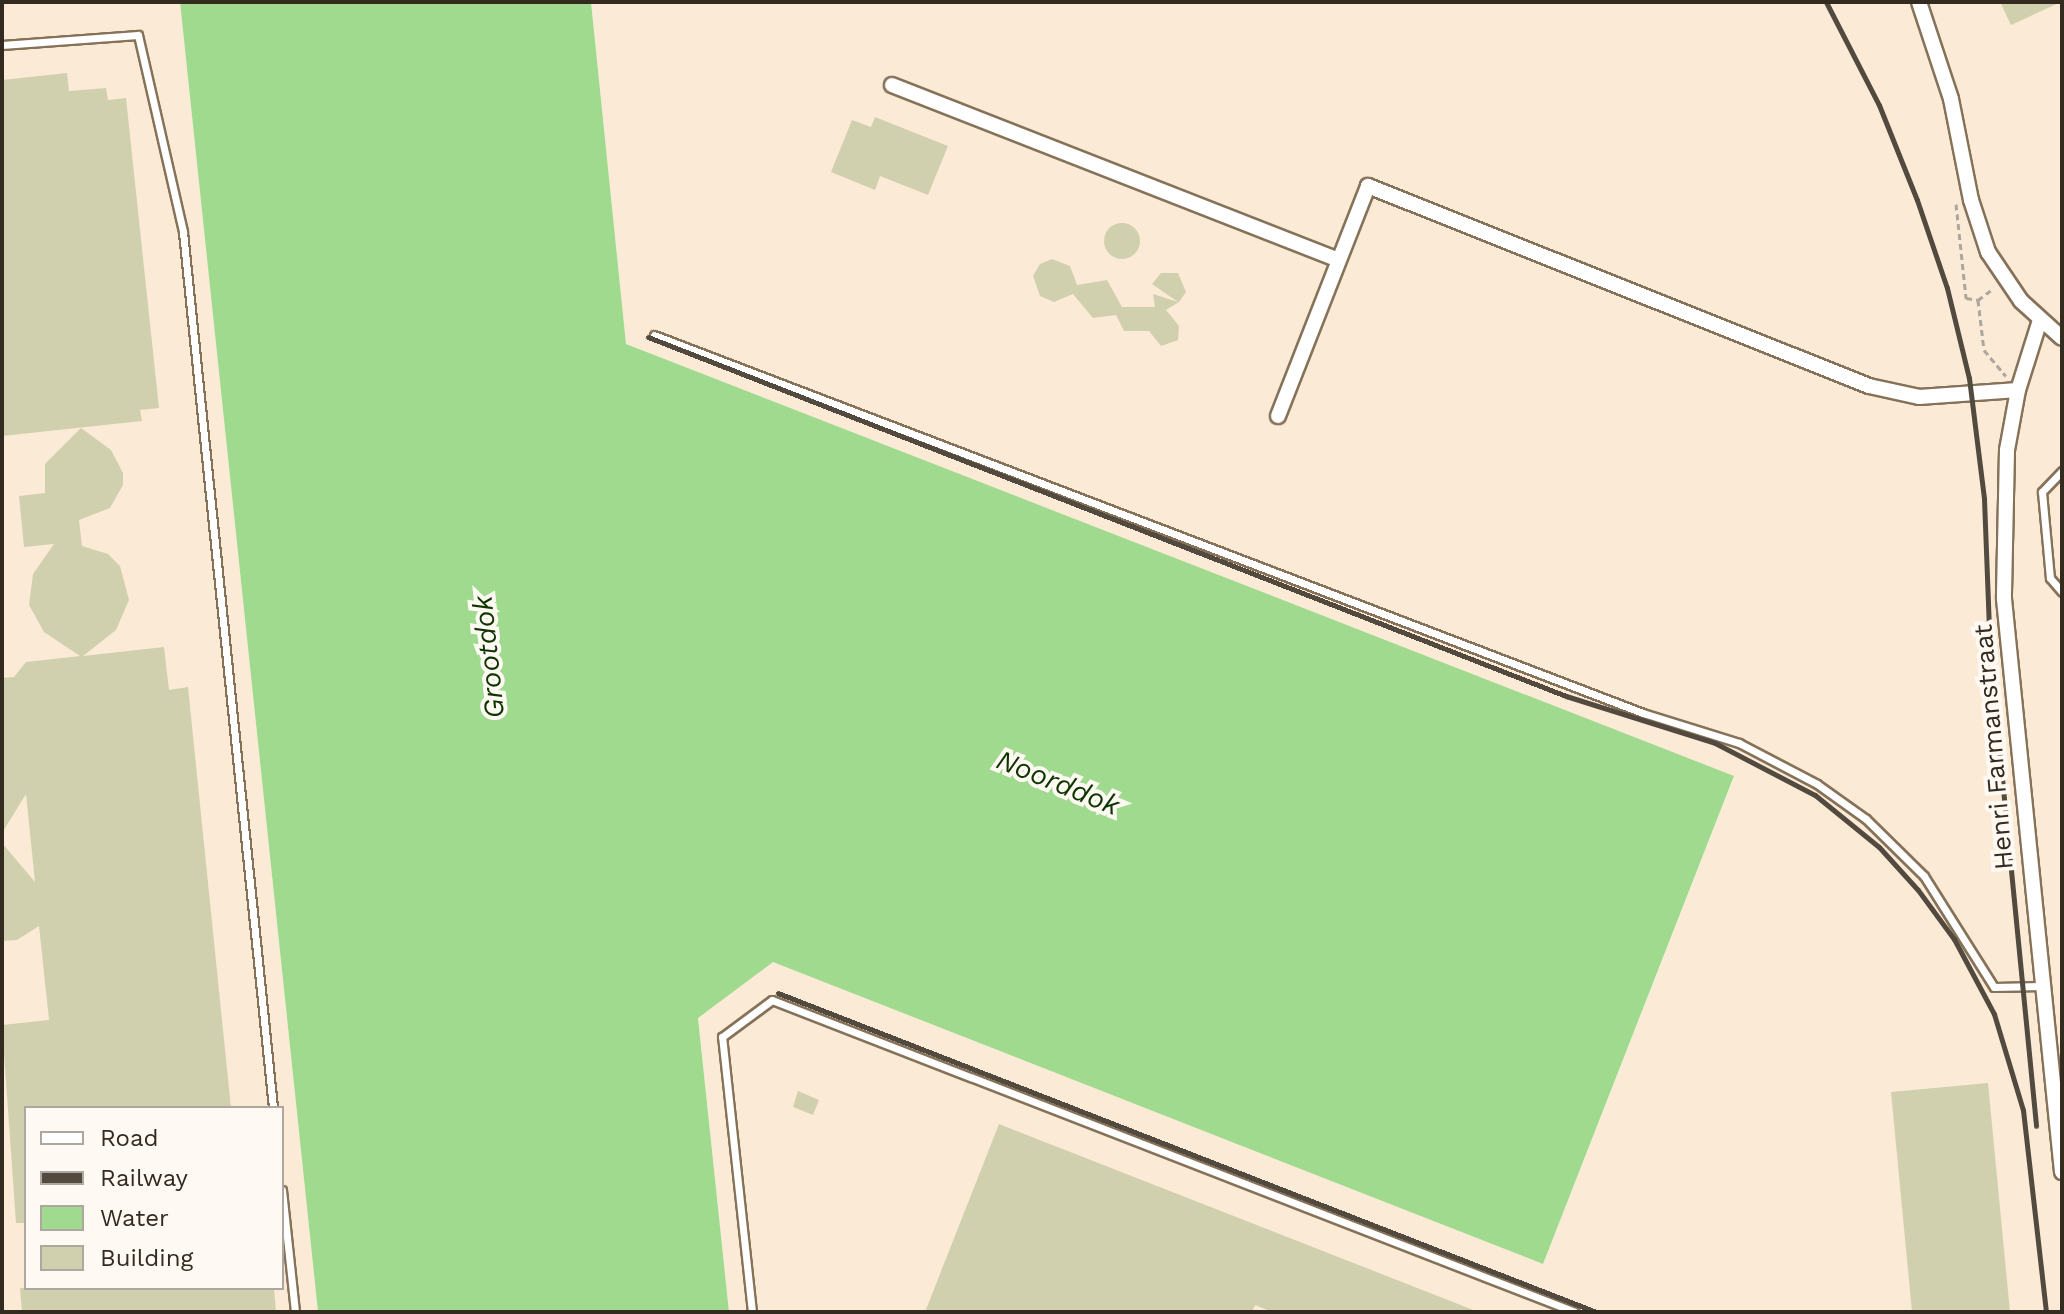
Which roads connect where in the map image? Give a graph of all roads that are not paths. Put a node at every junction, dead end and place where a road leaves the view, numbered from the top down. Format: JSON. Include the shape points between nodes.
{"nodes":[{"id":1,"x":1919,"y":2,"type":"edge"},
{"id":2,"x":2,"y":45,"type":"edge"},
{"id":3,"x":892,"y":85,"type":"dead end"},
{"id":4,"x":1338,"y":260,"type":"junction"},
{"id":5,"x":2040,"y":320,"type":"junction"},
{"id":6,"x":654,"y":335,"type":"dead end"},
{"id":7,"x":2062,"y":338,"type":"edge"},
{"id":8,"x":2018,"y":390,"type":"junction"},
{"id":9,"x":1278,"y":416,"type":"dead end"},
{"id":10,"x":2062,"y":471,"type":"edge"},
{"id":11,"x":2062,"y":592,"type":"edge"},
{"id":12,"x":2042,"y":986,"type":"junction"},
{"id":13,"x":273,"y":1106,"type":"edge"},
{"id":14,"x":2062,"y":1172,"type":"edge"},
{"id":15,"x":284,"y":1209,"type":"edge"},
{"id":16,"x":295,"y":1312,"type":"edge"},
{"id":17,"x":752,"y":1312,"type":"edge"},
{"id":18,"x":1575,"y":1312,"type":"edge"}],
"edges":[{"from":1,"to":5,"type":"street","via":[[1951,99],[1971,200],[1988,252]]},
{"from":2,"to":13,"type":"lane","via":[[138,35],[183,232]]},
{"from":3,"to":4,"type":"street"},
{"from":4,"to":8,"type":"street","via":[[1368,186],[1869,386],[1919,397]]},
{"from":4,"to":9,"type":"street"},
{"from":5,"to":7,"type":"street"},
{"from":5,"to":8,"type":"street","name":"Henri Farmanstraat"},
{"from":6,"to":12,"type":"lane","via":[[1643,713],[1739,743],[1817,784],[1866,819],[1924,876],[1994,987]]},
{"from":8,"to":12,"type":"street","name":"Henri Farmanstraat","via":[[2003,491],[2004,599]]},
{"from":10,"to":11,"type":"lane","via":[[2042,492],[2050,578]]},
{"from":12,"to":14,"type":"street","name":"Henri Farmanstraat"},
{"from":15,"to":16,"type":"lane"},
{"from":17,"to":18,"type":"lane","via":[[722,1037],[772,1000]]}]}
